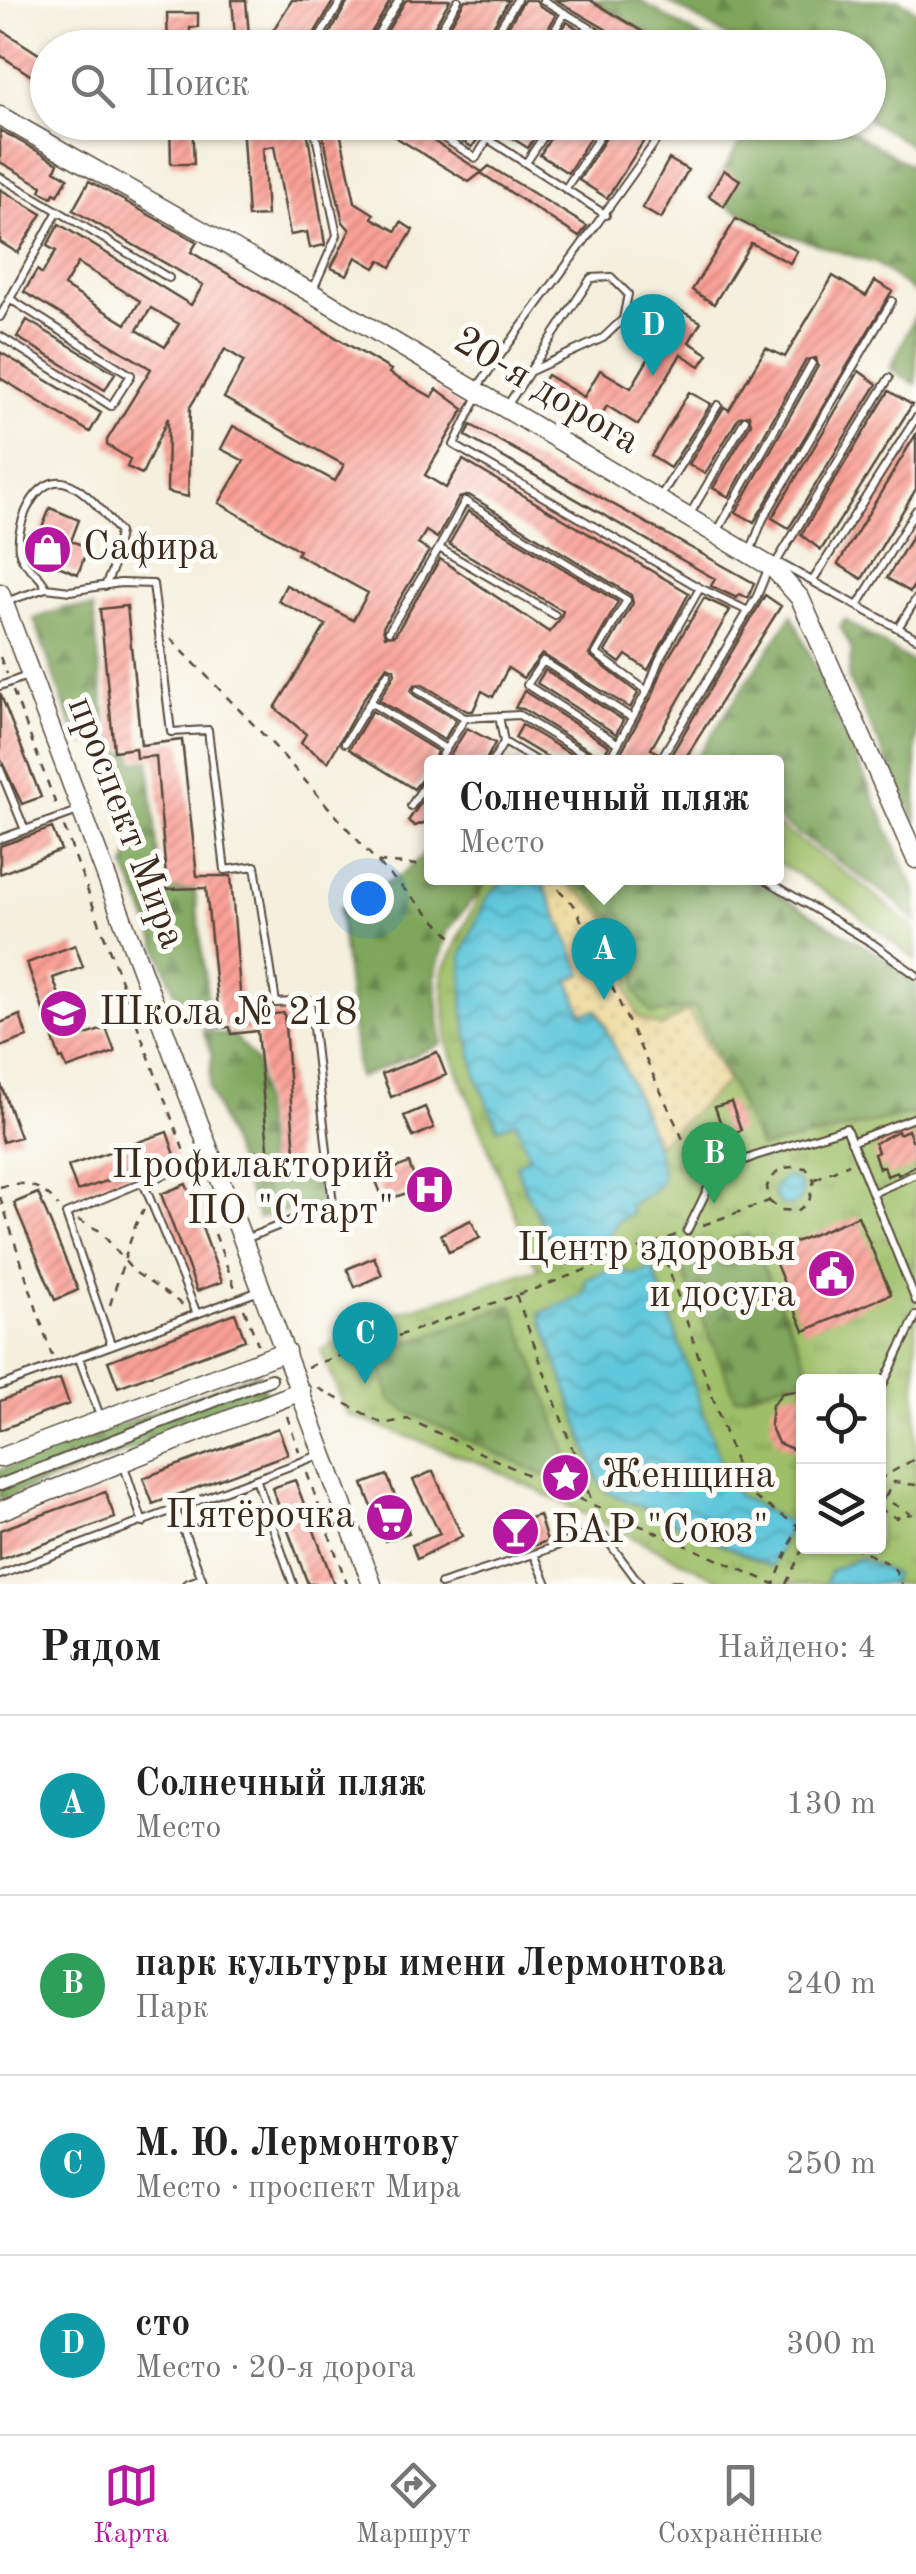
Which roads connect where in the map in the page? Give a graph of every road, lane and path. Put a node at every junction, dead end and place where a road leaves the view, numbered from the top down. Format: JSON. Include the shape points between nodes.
{"nodes":[{"id":1,"x":342,"y":0,"type":"edge"},
{"id":2,"x":399,"y":0,"type":"edge"},
{"id":3,"x":458,"y":0,"type":"edge"},
{"id":4,"x":517,"y":0,"type":"edge"},
{"id":5,"x":543,"y":0,"type":"edge"},
{"id":6,"x":566,"y":13,"type":"junction"},
{"id":7,"x":324,"y":30,"type":"edge"},
{"id":8,"x":380,"y":30,"type":"edge"},
{"id":9,"x":439,"y":30,"type":"edge"},
{"id":10,"x":498,"y":30,"type":"edge"},
{"id":11,"x":555,"y":30,"type":"edge"},
{"id":12,"x":595,"y":30,"type":"edge"},
{"id":13,"x":0,"y":116,"type":"edge"},
{"id":14,"x":30,"y":133,"type":"edge"},
{"id":15,"x":42,"y":140,"type":"edge"},
{"id":16,"x":318,"y":140,"type":"edge"},
{"id":17,"x":446,"y":140,"type":"edge"},
{"id":18,"x":487,"y":140,"type":"edge"},
{"id":19,"x":490,"y":140,"type":"edge"},
{"id":20,"x":541,"y":140,"type":"edge"},
{"id":21,"x":597,"y":140,"type":"edge"},
{"id":22,"x":656,"y":140,"type":"edge"},
{"id":23,"x":526,"y":163,"type":"junction"},
{"id":24,"x":0,"y":176,"type":"edge"},
{"id":25,"x":566,"y":188,"type":"junction"},
{"id":26,"x":58,"y":211,"type":"junction"},
{"id":27,"x":606,"y":215,"type":"junction"},
{"id":28,"x":170,"y":278,"type":"dead end"},
{"id":29,"x":312,"y":293,"type":"junction"},
{"id":30,"x":10,"y":299,"type":"junction"},
{"id":31,"x":892,"y":300,"type":"dead end"},
{"id":32,"x":0,"y":316,"type":"edge"},
{"id":33,"x":0,"y":336,"type":"edge"},
{"id":34,"x":812,"y":363,"type":"dead end"},
{"id":35,"x":531,"y":371,"type":"junction"},
{"id":36,"x":889,"y":378,"type":"dead end"},
{"id":37,"x":477,"y":392,"type":"junction"},
{"id":38,"x":718,"y":404,"type":"dead end"},
{"id":39,"x":506,"y":408,"type":"junction"},
{"id":40,"x":916,"y":418,"type":"edge"},
{"id":41,"x":745,"y":420,"type":"dead end"},
{"id":42,"x":658,"y":499,"type":"junction"},
{"id":43,"x":916,"y":510,"type":"edge"},
{"id":44,"x":688,"y":518,"type":"junction"},
{"id":45,"x":715,"y":534,"type":"junction"},
{"id":46,"x":439,"y":548,"type":"junction"},
{"id":47,"x":750,"y":554,"type":"junction"},
{"id":48,"x":773,"y":565,"type":"junction"},
{"id":49,"x":814,"y":580,"type":"junction"},
{"id":50,"x":104,"y":587,"type":"junction"},
{"id":51,"x":46,"y":588,"type":"junction"},
{"id":52,"x":700,"y":588,"type":"junction"},
{"id":53,"x":2,"y":598,"type":"edge"},
{"id":54,"x":916,"y":599,"type":"edge"},
{"id":55,"x":858,"y":606,"type":"junction"},
{"id":56,"x":746,"y":610,"type":"junction"},
{"id":57,"x":555,"y":615,"type":"dead end"},
{"id":58,"x":158,"y":626,"type":"junction"},
{"id":59,"x":898,"y":628,"type":"junction"},
{"id":60,"x":389,"y":631,"type":"dead end"},
{"id":61,"x":916,"y":638,"type":"edge"},
{"id":62,"x":0,"y":657,"type":"edge"},
{"id":63,"x":388,"y":673,"type":"dead end"},
{"id":64,"x":32,"y":674,"type":"junction"},
{"id":65,"x":10,"y":682,"type":"junction"},
{"id":66,"x":0,"y":686,"type":"edge"},
{"id":67,"x":418,"y":690,"type":"dead end"},
{"id":68,"x":647,"y":690,"type":"junction"},
{"id":69,"x":370,"y":702,"type":"junction"},
{"id":70,"x":499,"y":716,"type":"junction"},
{"id":71,"x":465,"y":718,"type":"junction"},
{"id":72,"x":632,"y":718,"type":"junction"},
{"id":73,"x":504,"y":742,"type":"junction"},
{"id":74,"x":344,"y":743,"type":"dead end"},
{"id":75,"x":617,"y":743,"type":"junction"},
{"id":76,"x":446,"y":749,"type":"junction"},
{"id":77,"x":442,"y":755,"type":"edge"},
{"id":78,"x":496,"y":755,"type":"edge"},
{"id":79,"x":526,"y":755,"type":"edge"},
{"id":80,"x":585,"y":755,"type":"edge"},
{"id":81,"x":611,"y":755,"type":"edge"},
{"id":82,"x":663,"y":755,"type":"edge"},
{"id":83,"x":0,"y":769,"type":"edge"},
{"id":84,"x":424,"y":786,"type":"edge"},
{"id":85,"x":411,"y":806,"type":"dead end"},
{"id":86,"x":84,"y":809,"type":"junction"},
{"id":87,"x":60,"y":817,"type":"junction"},
{"id":88,"x":25,"y":830,"type":"junction"},
{"id":89,"x":0,"y":839,"type":"edge"},
{"id":90,"x":916,"y":859,"type":"edge"},
{"id":91,"x":377,"y":862,"type":"junction"},
{"id":92,"x":424,"y":865,"type":"edge"},
{"id":93,"x":555,"y":885,"type":"edge"},
{"id":94,"x":775,"y":885,"type":"edge"},
{"id":95,"x":452,"y":938,"type":"dead end"},
{"id":96,"x":916,"y":975,"type":"edge"},
{"id":97,"x":916,"y":1116,"type":"edge"},
{"id":98,"x":851,"y":1142,"type":"junction"},
{"id":99,"x":212,"y":1158,"type":"junction"},
{"id":100,"x":859,"y":1160,"type":"junction"},
{"id":101,"x":190,"y":1166,"type":"junction"},
{"id":102,"x":716,"y":1172,"type":"junction"},
{"id":103,"x":916,"y":1174,"type":"edge"},
{"id":104,"x":814,"y":1180,"type":"junction"},
{"id":105,"x":143,"y":1182,"type":"junction"},
{"id":106,"x":0,"y":1186,"type":"edge"},
{"id":107,"x":873,"y":1193,"type":"junction"},
{"id":108,"x":0,"y":1197,"type":"edge"},
{"id":109,"x":149,"y":1199,"type":"junction"},
{"id":110,"x":769,"y":1201,"type":"junction"},
{"id":111,"x":67,"y":1216,"type":"junction"},
{"id":112,"x":687,"y":1231,"type":"junction"},
{"id":113,"x":244,"y":1239,"type":"junction"},
{"id":114,"x":658,"y":1242,"type":"junction"},
{"id":115,"x":124,"y":1262,"type":"junction"},
{"id":116,"x":263,"y":1290,"type":"junction"},
{"id":117,"x":516,"y":1295,"type":"junction"},
{"id":118,"x":240,"y":1299,"type":"junction"},
{"id":119,"x":916,"y":1301,"type":"edge"},
{"id":120,"x":197,"y":1314,"type":"junction"},
{"id":121,"x":916,"y":1316,"type":"edge"},
{"id":122,"x":104,"y":1320,"type":"junction"},
{"id":123,"x":111,"y":1344,"type":"junction"},
{"id":124,"x":259,"y":1347,"type":"dead end"},
{"id":125,"x":286,"y":1352,"type":"junction"},
{"id":126,"x":79,"y":1358,"type":"junction"},
{"id":127,"x":56,"y":1366,"type":"junction"},
{"id":128,"x":272,"y":1378,"type":"dead end"},
{"id":129,"x":886,"y":1378,"type":"edge"},
{"id":130,"x":301,"y":1382,"type":"junction"},
{"id":131,"x":0,"y":1386,"type":"edge"},
{"id":132,"x":102,"y":1420,"type":"junction"},
{"id":133,"x":325,"y":1453,"type":"junction"},
{"id":134,"x":0,"y":1458,"type":"edge"},
{"id":135,"x":916,"y":1458,"type":"edge"},
{"id":136,"x":123,"y":1463,"type":"junction"},
{"id":137,"x":886,"y":1475,"type":"edge"},
{"id":138,"x":257,"y":1481,"type":"junction"},
{"id":139,"x":0,"y":1485,"type":"edge"},
{"id":140,"x":916,"y":1485,"type":"edge"},
{"id":141,"x":886,"y":1495,"type":"edge"},
{"id":142,"x":886,"y":1499,"type":"edge"},
{"id":143,"x":593,"y":1506,"type":"junction"},
{"id":144,"x":0,"y":1511,"type":"edge"},
{"id":145,"x":176,"y":1511,"type":"junction"},
{"id":146,"x":886,"y":1512,"type":"edge"},
{"id":147,"x":915,"y":1515,"type":"edge"},
{"id":148,"x":144,"y":1523,"type":"junction"},
{"id":149,"x":796,"y":1525,"type":"edge"},
{"id":150,"x":796,"y":1531,"type":"edge"},
{"id":151,"x":534,"y":1554,"type":"junction"},
{"id":152,"x":800,"y":1554,"type":"edge"},
{"id":153,"x":868,"y":1554,"type":"edge"},
{"id":154,"x":0,"y":1575,"type":"edge"},
{"id":155,"x":203,"y":1581,"type":"edge"},
{"id":156,"x":186,"y":1584,"type":"edge"},
{"id":157,"x":293,"y":1584,"type":"edge"},
{"id":158,"x":372,"y":1584,"type":"edge"},
{"id":159,"x":441,"y":1584,"type":"edge"},
{"id":160,"x":548,"y":1584,"type":"edge"},
{"id":161,"x":640,"y":1584,"type":"edge"},
{"id":162,"x":786,"y":1584,"type":"edge"},
{"id":163,"x":902,"y":1584,"type":"edge"}],
"edges":[{"from":1,"to":7,"type":"lane"},
{"from":2,"to":8,"type":"lane"},
{"from":3,"to":9,"type":"lane"},
{"from":4,"to":10,"type":"lane"},
{"from":5,"to":6,"type":"lane"},
{"from":6,"to":11,"type":"lane"},
{"from":6,"to":12,"type":"lane"},
{"from":13,"to":14,"type":"main road","name":"20-я дорога"},
{"from":15,"to":29,"type":"main road","name":"20-я дорога"},
{"from":16,"to":29,"type":"lane","via":[[337,235]]},
{"from":17,"to":18,"type":"lane","via":[[476,158]]},
{"from":19,"to":23,"type":"lane"},
{"from":20,"to":23,"type":"lane"},
{"from":21,"to":25,"type":"lane"},
{"from":22,"to":27,"type":"lane"},
{"from":23,"to":25,"type":"lane"},
{"from":24,"to":26,"type":"lane"},
{"from":25,"to":27,"type":"lane"},
{"from":26,"to":28,"type":"lane"},
{"from":26,"to":30,"type":"lane"},
{"from":27,"to":37,"type":"lane"},
{"from":29,"to":37,"type":"main road","name":"20-я дорога"},
{"from":30,"to":32,"type":"lane"},
{"from":30,"to":33,"type":"lane","via":[[131,375],[111,406]]},
{"from":31,"to":47,"type":"lane","via":[[763,519]]},
{"from":34,"to":45,"type":"lane"},
{"from":35,"to":35,"type":"lane","via":[[591,278],[611,277],[628,294],[622,319],[603,338]]},
{"from":35,"to":39,"type":"lane"},
{"from":36,"to":48,"type":"lane"},
{"from":37,"to":39,"type":"main road","name":"20-я дорога"},
{"from":37,"to":52,"type":"lane","via":[[454,446]]},
{"from":38,"to":42,"type":"lane"},
{"from":39,"to":42,"type":"main road","name":"20-я дорога"},
{"from":40,"to":49,"type":"lane"},
{"from":41,"to":44,"type":"lane"},
{"from":42,"to":44,"type":"main road","name":"20-я дорога"},
{"from":43,"to":55,"type":"lane"},
{"from":44,"to":45,"type":"main road","name":"20-я дорога"},
{"from":45,"to":47,"type":"main road","name":"20-я дорога"},
{"from":46,"to":57,"type":"lane"},
{"from":46,"to":60,"type":"lane"},
{"from":46,"to":68,"type":"lane","via":[[465,501],[616,590],[627,600],[596,654]]},
{"from":47,"to":48,"type":"main road","name":"20-я дорога"},
{"from":48,"to":49,"type":"lane"},
{"from":48,"to":56,"type":"lane"},
{"from":48,"to":90,"type":"main road","name":"20-я дорога","via":[[800,598]]},
{"from":49,"to":55,"type":"lane"},
{"from":50,"to":51,"type":"lane"},
{"from":50,"to":51,"type":"lane","via":[[119,532],[76,487],[61,482],[50,483],[30,503],[20,530],[22,558]]},
{"from":50,"to":58,"type":"lane","via":[[153,584]]},
{"from":51,"to":53,"type":"lane"},
{"from":52,"to":56,"type":"lane"},
{"from":52,"to":68,"type":"lane"},
{"from":53,"to":64,"type":"main road","name":"проспект Мира"},
{"from":54,"to":59,"type":"lane"},
{"from":55,"to":59,"type":"lane"},
{"from":56,"to":82,"type":"lane"},
{"from":58,"to":91,"type":"path"},
{"from":58,"to":113,"type":"lane","via":[[171,732],[208,730],[224,870],[256,866],[276,1003],[310,1001],[333,1204]]},
{"from":59,"to":61,"type":"lane"},
{"from":62,"to":65,"type":"path"},
{"from":63,"to":69,"type":"lane"},
{"from":64,"to":65,"type":"lane"},
{"from":64,"to":86,"type":"main road","name":"проспект Мира"},
{"from":65,"to":66,"type":"lane"},
{"from":65,"to":87,"type":"path"},
{"from":67,"to":71,"type":"lane"},
{"from":68,"to":72,"type":"lane"},
{"from":69,"to":74,"type":"lane"},
{"from":69,"to":76,"type":"lane"},
{"from":70,"to":71,"type":"lane"},
{"from":70,"to":73,"type":"lane"},
{"from":70,"to":80,"type":"lane","via":[[519,715]]},
{"from":71,"to":76,"type":"lane"},
{"from":72,"to":75,"type":"lane"},
{"from":72,"to":75,"type":"lane","via":[[543,662],[527,686]]},
{"from":73,"to":78,"type":"lane"},
{"from":73,"to":79,"type":"lane"},
{"from":75,"to":81,"type":"lane"},
{"from":76,"to":77,"type":"lane"},
{"from":83,"to":88,"type":"lane"},
{"from":84,"to":85,"type":"lane"},
{"from":86,"to":87,"type":"lane"},
{"from":86,"to":99,"type":"main road","name":"проспект Мира"},
{"from":87,"to":88,"type":"lane"},
{"from":87,"to":101,"type":"path"},
{"from":88,"to":89,"type":"lane"},
{"from":91,"to":92,"type":"path"},
{"from":91,"to":95,"type":"path"},
{"from":93,"to":102,"type":"path","via":[[574,905],[688,1150]]},
{"from":94,"to":96,"type":"lane"},
{"from":97,"to":98,"type":"lane"},
{"from":98,"to":100,"type":"lane"},
{"from":98,"to":102,"type":"lane","via":[[846,1128]]},
{"from":99,"to":101,"type":"lane"},
{"from":99,"to":113,"type":"main road","name":"проспект Мира"},
{"from":100,"to":104,"type":"path"},
{"from":100,"to":107,"type":"lane"},
{"from":101,"to":105,"type":"lane"},
{"from":101,"to":118,"type":"path"},
{"from":102,"to":112,"type":"lane"},
{"from":103,"to":107,"type":"lane"},
{"from":104,"to":110,"type":"path","via":[[809,1202],[797,1210],[780,1210]]},
{"from":104,"to":110,"type":"path","via":[[806,1168],[788,1165],[767,1186]]},
{"from":105,"to":109,"type":"lane"},
{"from":105,"to":111,"type":"lane"},
{"from":106,"to":111,"type":"path","via":[[38,1186]]},
{"from":107,"to":119,"type":"lane"},
{"from":108,"to":127,"type":"path"},
{"from":109,"to":115,"type":"path"},
{"from":109,"to":120,"type":"lane"},
{"from":110,"to":112,"type":"path"},
{"from":111,"to":115,"type":"path","via":[[100,1231]]},
{"from":111,"to":122,"type":"lane"},
{"from":112,"to":114,"type":"path"},
{"from":113,"to":116,"type":"main road","name":"проспект Мира"},
{"from":114,"to":117,"type":"path"},
{"from":114,"to":149,"type":"path","via":[[745,1491]]},
{"from":115,"to":120,"type":"path"},
{"from":115,"to":122,"type":"path"},
{"from":116,"to":118,"type":"lane"},
{"from":116,"to":125,"type":"main road","name":"проспект Мира"},
{"from":117,"to":130,"type":"path"},
{"from":117,"to":143,"type":"path"},
{"from":118,"to":120,"type":"lane"},
{"from":118,"to":124,"type":"path"},
{"from":120,"to":123,"type":"lane"},
{"from":121,"to":129,"type":"lane"},
{"from":122,"to":123,"type":"lane"},
{"from":123,"to":126,"type":"lane"},
{"from":125,"to":130,"type":"main road","name":"проспект Мира"},
{"from":125,"to":132,"type":"main road"},
{"from":126,"to":127,"type":"lane"},
{"from":126,"to":132,"type":"lane"},
{"from":127,"to":131,"type":"lane"},
{"from":128,"to":139,"type":"street"},
{"from":130,"to":133,"type":"main road","name":"проспект Мира"},
{"from":130,"to":136,"type":"main road"},
{"from":130,"to":143,"type":"path","via":[[384,1424],[408,1419]]},
{"from":132,"to":134,"type":"main road"},
{"from":133,"to":138,"type":"lane"},
{"from":133,"to":158,"type":"main road","name":"проспект Мира"},
{"from":135,"to":137,"type":"path"},
{"from":136,"to":144,"type":"main road"},
{"from":136,"to":148,"type":"lane"},
{"from":138,"to":145,"type":"lane"},
{"from":138,"to":157,"type":"lane"},
{"from":140,"to":141,"type":"path","via":[[894,1482]]},
{"from":142,"to":147,"type":"path"},
{"from":143,"to":150,"type":"path","via":[[774,1584]]},
{"from":145,"to":148,"type":"lane"},
{"from":145,"to":155,"type":"lane"},
{"from":146,"to":147,"type":"path"},
{"from":148,"to":154,"type":"lane"},
{"from":151,"to":159,"type":"lane"},
{"from":151,"to":160,"type":"lane"},
{"from":151,"to":161,"type":"lane","via":[[593,1533],[605,1537]]},
{"from":152,"to":162,"type":"path"},
{"from":153,"to":163,"type":"path","via":[[893,1566]]},
{"from":155,"to":156,"type":"lane"}]}
